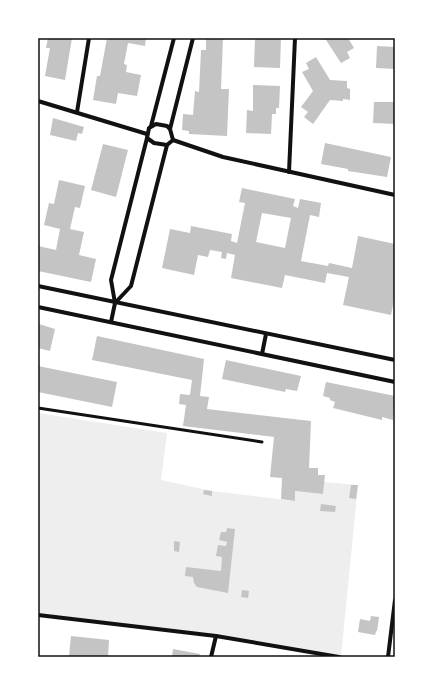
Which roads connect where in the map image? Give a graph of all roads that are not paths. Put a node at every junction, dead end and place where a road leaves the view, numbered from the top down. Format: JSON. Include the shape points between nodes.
{"nodes":[{"id":1,"x":89,"y":38,"type":"edge"},
{"id":2,"x":174,"y":38,"type":"edge"},
{"id":3,"x":193,"y":38,"type":"edge"},
{"id":4,"x":295,"y":38,"type":"edge"},
{"id":5,"x":38,"y":101,"type":"edge"},
{"id":6,"x":77,"y":112,"type":"junction"},
{"id":7,"x":152,"y":126,"type":"junction"},
{"id":8,"x":170,"y":129,"type":"junction"},
{"id":9,"x":147,"y":136,"type":"junction"},
{"id":10,"x":172,"y":140,"type":"junction"},
{"id":11,"x":168,"y":145,"type":"junction"},
{"id":12,"x":289,"y":172,"type":"junction"},
{"id":13,"x":395,"y":196,"type":"edge"},
{"id":14,"x":38,"y":286,"type":"edge"},
{"id":15,"x":115,"y":303,"type":"junction"},
{"id":16,"x":38,"y":307,"type":"edge"},
{"id":17,"x":111,"y":322,"type":"junction"},
{"id":18,"x":266,"y":334,"type":"junction"},
{"id":19,"x":262,"y":354,"type":"junction"},
{"id":20,"x":395,"y":360,"type":"edge"},
{"id":21,"x":395,"y":382,"type":"edge"},
{"id":22,"x":38,"y":408,"type":"edge"},
{"id":23,"x":262,"y":442,"type":"dead end"},
{"id":24,"x":395,"y":600,"type":"edge"},
{"id":25,"x":38,"y":615,"type":"edge"},
{"id":26,"x":216,"y":636,"type":"junction"},
{"id":27,"x":322,"y":656,"type":"edge"},
{"id":28,"x":211,"y":657,"type":"edge"},
{"id":29,"x":339,"y":657,"type":"edge"},
{"id":30,"x":388,"y":657,"type":"edge"}],
"edges":[{"from":1,"to":6,"type":"street"},
{"from":2,"to":7,"type":"street"},
{"from":3,"to":8,"type":"street"},
{"from":4,"to":12,"type":"street"},
{"from":5,"to":6,"type":"street"},
{"from":6,"to":9,"type":"street"},
{"from":7,"to":8,"type":"street","via":[[162,125]]},
{"from":7,"to":9,"type":"street"},
{"from":8,"to":10,"type":"street"},
{"from":9,"to":11,"type":"street","via":[[154,143]]},
{"from":9,"to":15,"type":"street","via":[[110,280]]},
{"from":10,"to":11,"type":"street"},
{"from":10,"to":12,"type":"street","via":[[223,157]]},
{"from":11,"to":15,"type":"street","via":[[130,286]]},
{"from":12,"to":13,"type":"street"},
{"from":14,"to":15,"type":"street"},
{"from":15,"to":17,"type":"street"},
{"from":15,"to":18,"type":"street"},
{"from":16,"to":17,"type":"street"},
{"from":17,"to":19,"type":"street"},
{"from":18,"to":19,"type":"street"},
{"from":18,"to":20,"type":"street"},
{"from":19,"to":21,"type":"street"},
{"from":22,"to":23,"type":"lane"},
{"from":24,"to":30,"type":"street"},
{"from":25,"to":26,"type":"street"},
{"from":26,"to":27,"type":"street"},
{"from":26,"to":28,"type":"street"},
{"from":27,"to":29,"type":"street"}]}
